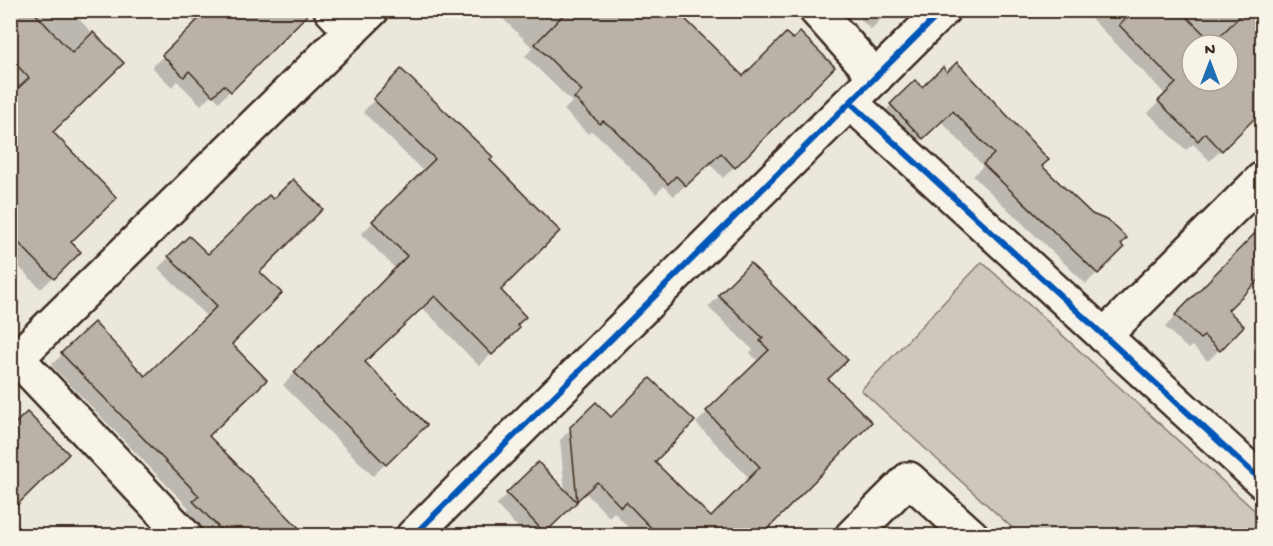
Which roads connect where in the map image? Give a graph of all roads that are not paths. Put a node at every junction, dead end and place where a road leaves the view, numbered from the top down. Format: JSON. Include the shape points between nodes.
{"nodes":[{"id":1,"x":816,"y":10,"type":"edge"},
{"id":2,"x":943,"y":10,"type":"edge"},
{"id":3,"x":351,"y":17,"type":"edge"},
{"id":4,"x":876,"y":77,"type":"junction"},
{"id":5,"x":850,"y":103,"type":"junction"},
{"id":6,"x":1263,"y":178,"type":"edge"},
{"id":7,"x":1104,"y":336,"type":"junction"},
{"id":8,"x":14,"y":362,"type":"edge"},
{"id":9,"x":1263,"y":481,"type":"edge"},
{"id":10,"x":184,"y":536,"type":"edge"},
{"id":11,"x":414,"y":536,"type":"edge"},
{"id":12,"x":852,"y":536,"type":"edge"},
{"id":13,"x":972,"y":536,"type":"edge"}],
"edges":[{"from":1,"to":4,"type":"street"},
{"from":2,"to":4,"type":"street"},
{"from":3,"to":8,"type":"street"},
{"from":4,"to":5,"type":"street"},
{"from":5,"to":7,"type":"street"},
{"from":5,"to":11,"type":"street"},
{"from":6,"to":7,"type":"street"},
{"from":7,"to":9,"type":"street"},
{"from":8,"to":10,"type":"street"},
{"from":12,"to":13,"type":"street","via":[[909,479]]}]}
